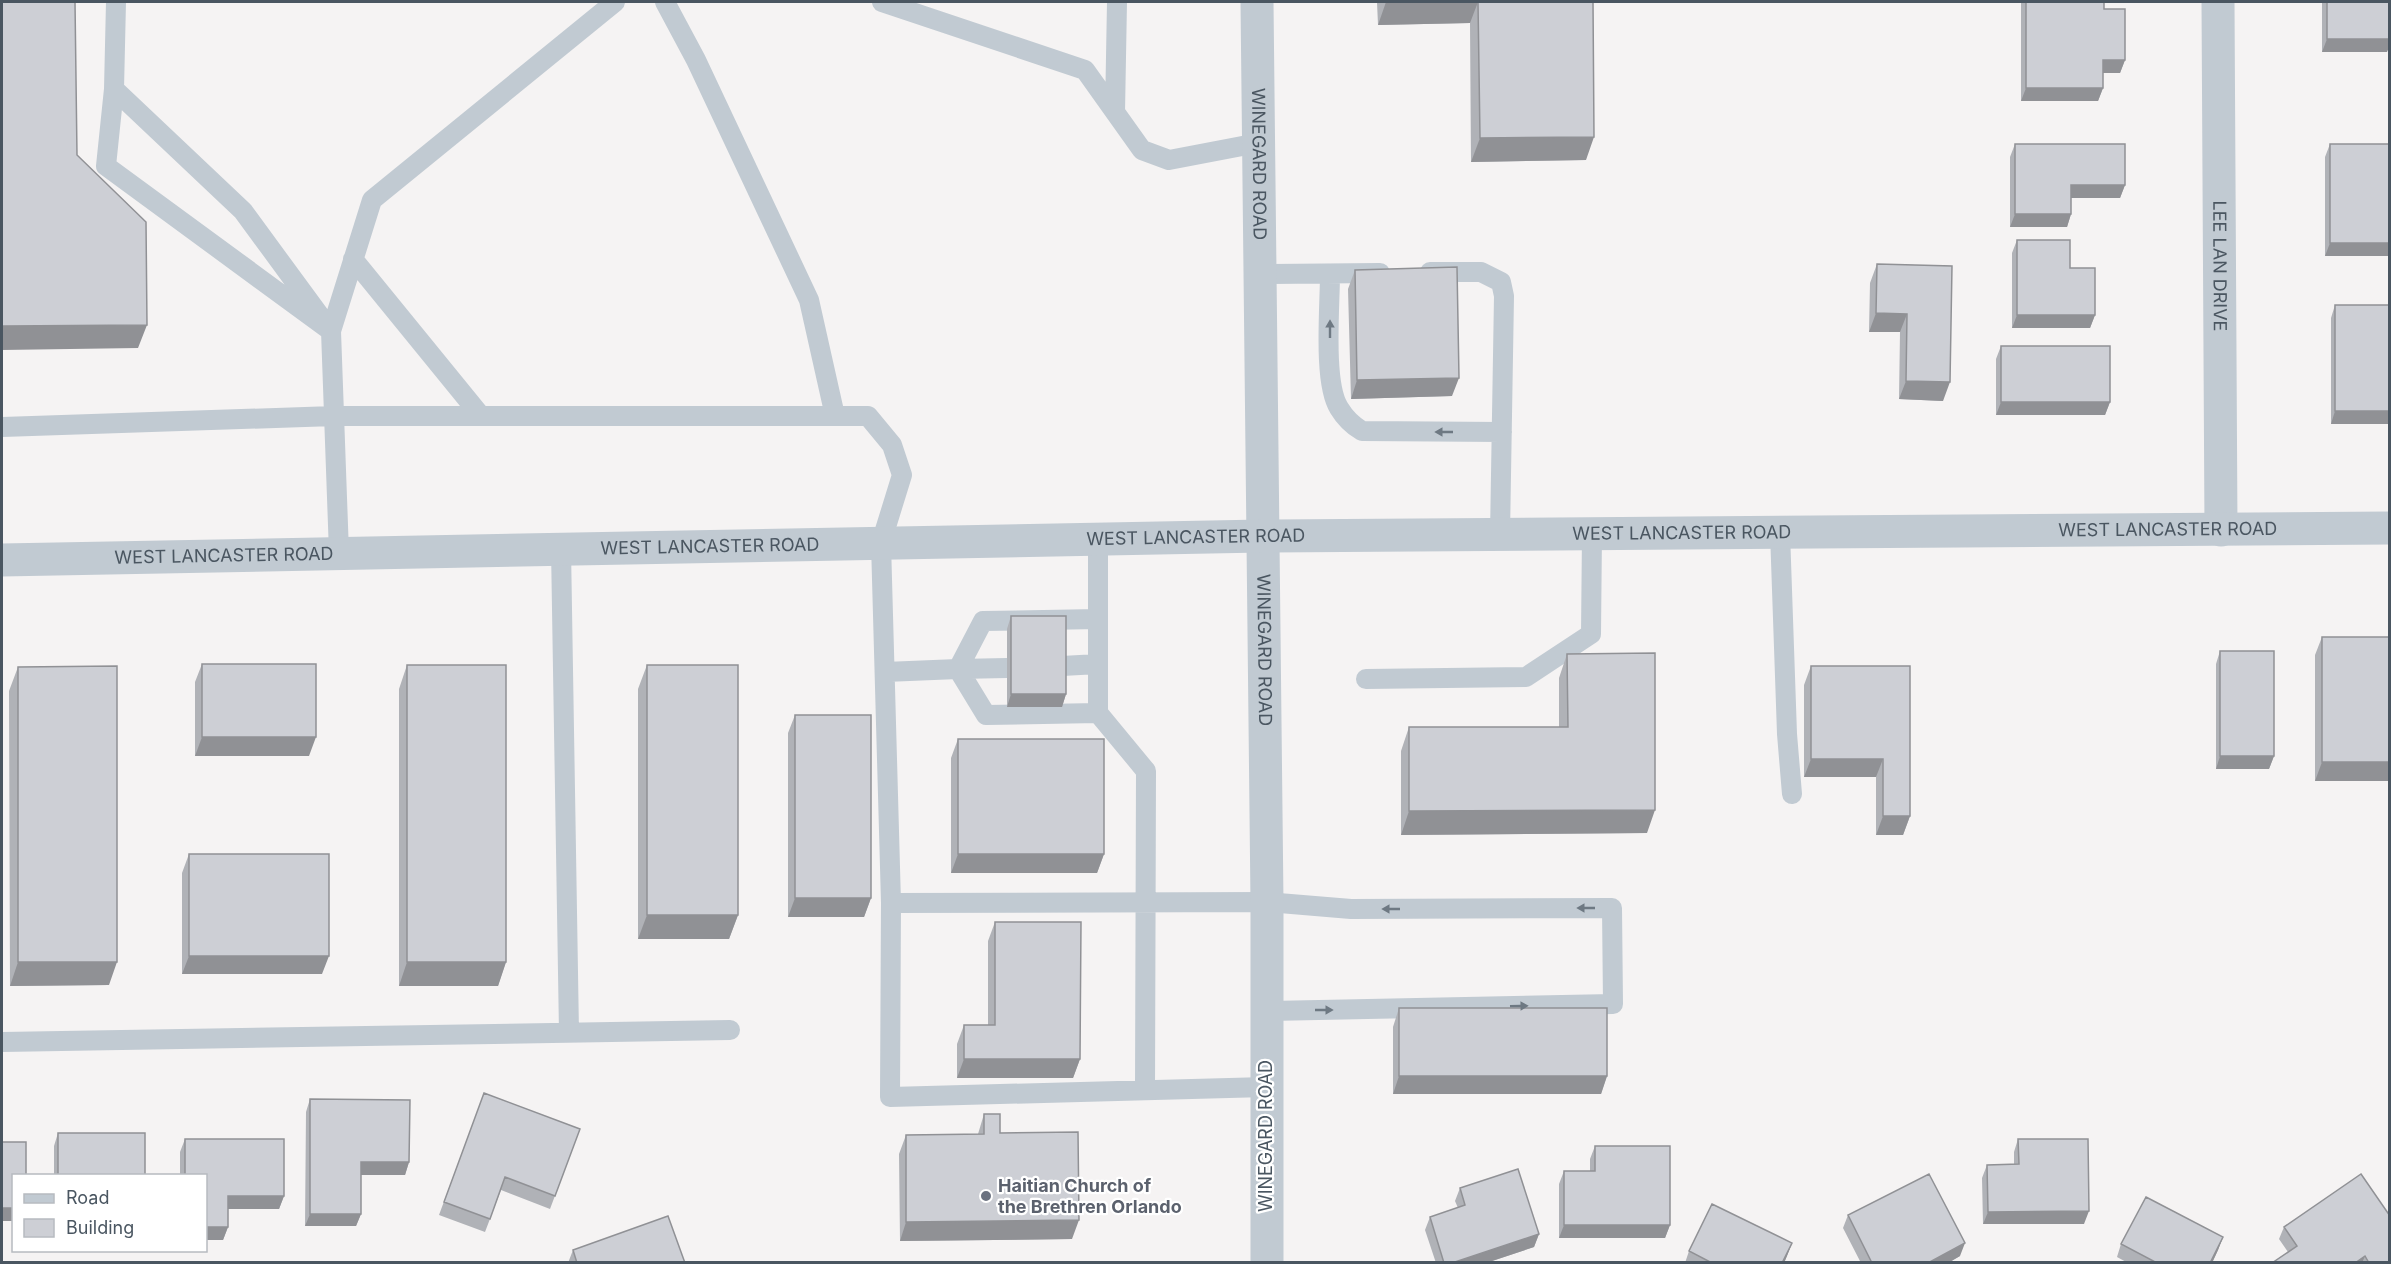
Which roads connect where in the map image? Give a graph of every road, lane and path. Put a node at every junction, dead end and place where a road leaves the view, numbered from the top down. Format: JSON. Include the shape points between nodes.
{"nodes":[{"id":1,"x":116,"y":2,"type":"edge"},
{"id":2,"x":615,"y":2,"type":"edge"},
{"id":3,"x":665,"y":2,"type":"edge"},
{"id":4,"x":882,"y":2,"type":"edge"},
{"id":5,"x":1117,"y":2,"type":"edge"},
{"id":6,"x":1257,"y":2,"type":"edge"},
{"id":7,"x":2218,"y":2,"type":"edge"},
{"id":8,"x":114,"y":89,"type":"junction"},
{"id":9,"x":1115,"y":112,"type":"junction"},
{"id":10,"x":1258,"y":143,"type":"junction"},
{"id":11,"x":353,"y":259,"type":"junction"},
{"id":12,"x":1259,"y":274,"type":"junction"},
{"id":13,"x":1330,"y":274,"type":"junction"},
{"id":14,"x":331,"y":331,"type":"junction"},
{"id":15,"x":334,"y":416,"type":"junction"},
{"id":16,"x":481,"y":416,"type":"junction"},
{"id":17,"x":835,"y":416,"type":"junction"},
{"id":18,"x":2,"y":427,"type":"edge"},
{"id":19,"x":1502,"y":432,"type":"junction"},
{"id":20,"x":2390,"y":528,"type":"edge"},
{"id":21,"x":2221,"y":530,"type":"junction"},
{"id":22,"x":1780,"y":532,"type":"junction"},
{"id":23,"x":1592,"y":533,"type":"junction"},
{"id":24,"x":1500,"y":535,"type":"junction"},
{"id":25,"x":1262,"y":536,"type":"junction"},
{"id":26,"x":1098,"y":539,"type":"junction"},
{"id":27,"x":881,"y":543,"type":"junction"},
{"id":28,"x":561,"y":548,"type":"junction"},
{"id":29,"x":339,"y":553,"type":"junction"},
{"id":30,"x":2,"y":560,"type":"edge"},
{"id":31,"x":1098,"y":619,"type":"junction"},
{"id":32,"x":1098,"y":664,"type":"junction"},
{"id":33,"x":1062,"y":666,"type":"edge"},
{"id":34,"x":1007,"y":668,"type":"dead end"},
{"id":35,"x":958,"y":669,"type":"junction"},
{"id":36,"x":885,"y":672,"type":"junction"},
{"id":37,"x":1366,"y":679,"type":"dead end"},
{"id":38,"x":1098,"y":713,"type":"junction"},
{"id":39,"x":1792,"y":794,"type":"dead end"},
{"id":40,"x":1144,"y":902,"type":"junction"},
{"id":41,"x":1267,"y":902,"type":"junction"},
{"id":42,"x":891,"y":903,"type":"junction"},
{"id":43,"x":1266,"y":1011,"type":"junction"},
{"id":44,"x":730,"y":1030,"type":"dead end"},
{"id":45,"x":569,"y":1033,"type":"junction"},
{"id":46,"x":2,"y":1042,"type":"edge"},
{"id":47,"x":1266,"y":1088,"type":"junction"},
{"id":48,"x":1145,"y":1090,"type":"junction"},
{"id":49,"x":1267,"y":1263,"type":"edge"}],
"edges":[{"from":1,"to":8,"type":"lane"},
{"from":2,"to":11,"type":"lane","via":[[372,200]]},
{"from":3,"to":17,"type":"lane","via":[[809,300]]},
{"from":4,"to":9,"type":"lane","via":[[1085,70]]},
{"from":5,"to":9,"type":"lane"},
{"from":6,"to":10,"type":"street","name":"WINEGARD ROAD"},
{"from":7,"to":21,"type":"street","name":"LEE LAN DRIVE"},
{"from":8,"to":14,"type":"lane","via":[[243,211]]},
{"from":8,"to":14,"type":"lane","via":[[106,166]]},
{"from":9,"to":10,"type":"lane","via":[[1142,150],[1169,160]]},
{"from":10,"to":12,"type":"street","name":"WINEGARD ROAD"},
{"from":11,"to":14,"type":"lane"},
{"from":11,"to":16,"type":"lane"},
{"from":12,"to":13,"type":"lane"},
{"from":12,"to":25,"type":"street","name":"WINEGARD ROAD"},
{"from":19,"to":13,"type":"lane","one_way":true,"via":[[1362,431],[1351,424],[1333,395]]},
{"from":13,"to":19,"type":"lane","via":[[1480,272],[1502,282]]},
{"from":14,"to":15,"type":"lane"},
{"from":15,"to":16,"type":"lane"},
{"from":15,"to":18,"type":"lane"},
{"from":15,"to":29,"type":"lane"},
{"from":16,"to":17,"type":"lane"},
{"from":17,"to":27,"type":"lane","via":[[868,416],[892,445],[902,475]]},
{"from":19,"to":24,"type":"lane"},
{"from":20,"to":21,"type":"street","name":"WEST LANCASTER ROAD"},
{"from":21,"to":22,"type":"street","name":"WEST LANCASTER ROAD"},
{"from":22,"to":23,"type":"street","name":"WEST LANCASTER ROAD"},
{"from":22,"to":39,"type":"lane"},
{"from":23,"to":24,"type":"street","name":"WEST LANCASTER ROAD"},
{"from":23,"to":37,"type":"lane","via":[[1591,634],[1526,677]]},
{"from":24,"to":25,"type":"street","name":"WEST LANCASTER ROAD"},
{"from":25,"to":26,"type":"street","name":"WEST LANCASTER ROAD"},
{"from":25,"to":41,"type":"street","name":"WINEGARD ROAD"},
{"from":26,"to":27,"type":"street","name":"WEST LANCASTER ROAD"},
{"from":26,"to":31,"type":"lane"},
{"from":27,"to":28,"type":"street","name":"WEST LANCASTER ROAD"},
{"from":27,"to":36,"type":"lane"},
{"from":28,"to":29,"type":"street","name":"WEST LANCASTER ROAD"},
{"from":28,"to":45,"type":"lane"},
{"from":29,"to":30,"type":"street","name":"WEST LANCASTER ROAD"},
{"from":31,"to":32,"type":"lane"},
{"from":31,"to":35,"type":"lane","via":[[983,621]]},
{"from":32,"to":33,"type":"lane"},
{"from":32,"to":38,"type":"lane"},
{"from":34,"to":35,"type":"lane"},
{"from":35,"to":36,"type":"lane"},
{"from":35,"to":38,"type":"lane","via":[[986,715]]},
{"from":36,"to":42,"type":"lane"},
{"from":38,"to":40,"type":"lane","via":[[1146,771]]},
{"from":40,"to":41,"type":"lane"},
{"from":40,"to":42,"type":"lane"},
{"from":40,"to":48,"type":"lane"},
{"from":41,"to":43,"type":"street","name":"WINEGARD ROAD"},
{"from":43,"to":41,"type":"lane","one_way":true,"via":[[1613,1004],[1612,908],[1351,909]]},
{"from":42,"to":48,"type":"lane","via":[[890,1097]]},
{"from":43,"to":47,"type":"street","name":"WINEGARD ROAD"},
{"from":44,"to":45,"type":"lane"},
{"from":45,"to":46,"type":"lane"},
{"from":47,"to":48,"type":"lane"},
{"from":47,"to":49,"type":"street","name":"WINEGARD ROAD"}]}
